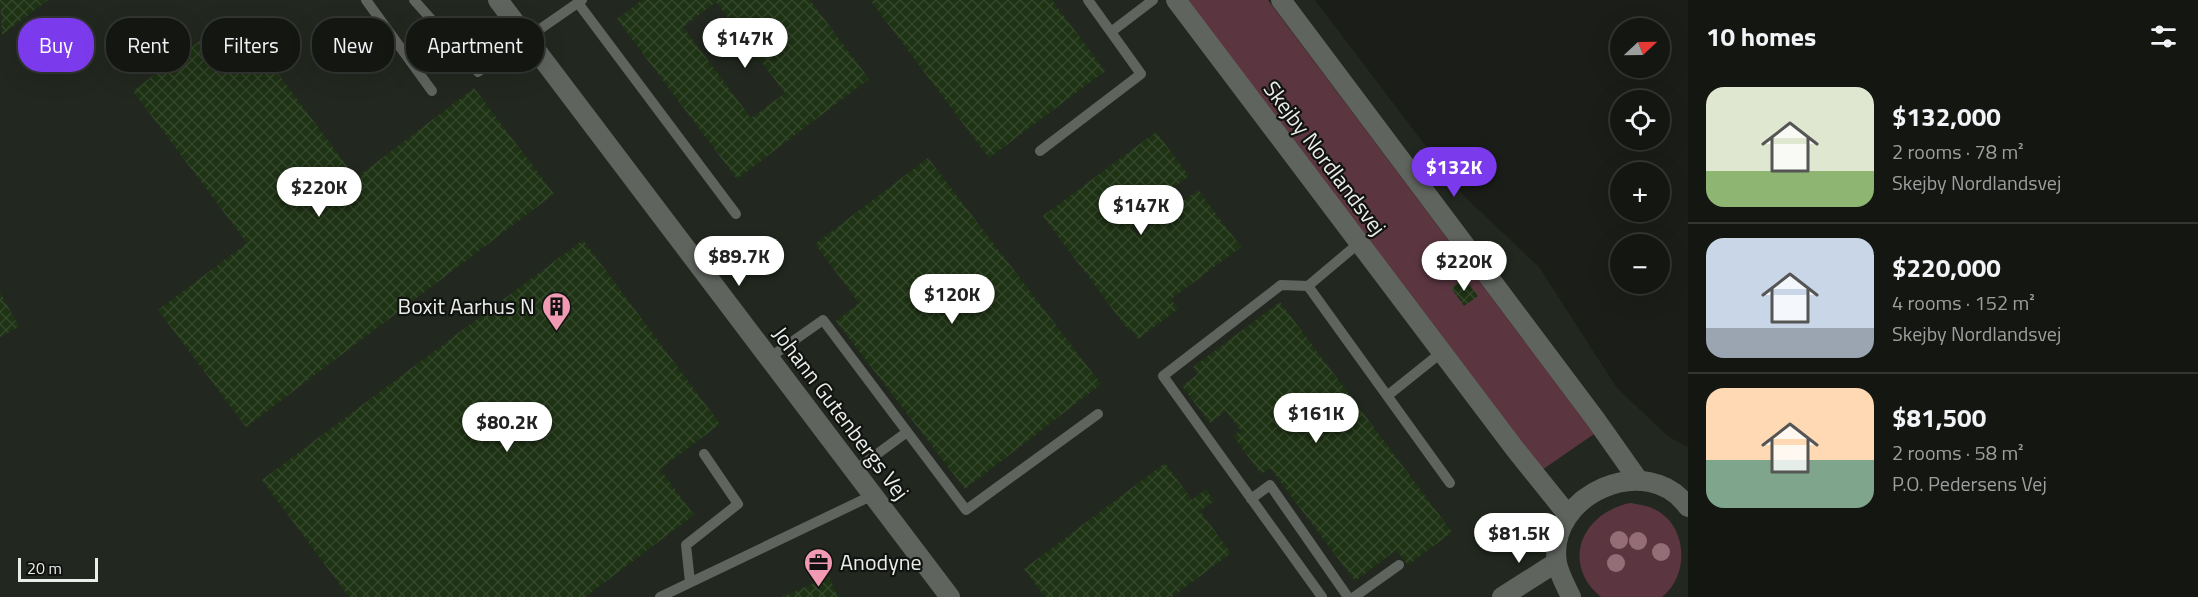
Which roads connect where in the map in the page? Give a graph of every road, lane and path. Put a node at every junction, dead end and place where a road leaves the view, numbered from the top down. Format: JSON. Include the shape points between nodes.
{"nodes":[{"id":1,"x":366,"y":0,"type":"edge"},
{"id":2,"x":414,"y":0,"type":"edge"},
{"id":3,"x":498,"y":0,"type":"edge"},
{"id":4,"x":1088,"y":0,"type":"edge"},
{"id":5,"x":1153,"y":0,"type":"edge"},
{"id":6,"x":1176,"y":0,"type":"edge"},
{"id":7,"x":1281,"y":0,"type":"edge"},
{"id":8,"x":580,"y":1,"type":"edge"},
{"id":9,"x":430,"y":18,"type":"edge"},
{"id":10,"x":512,"y":18,"type":"edge"},
{"id":11,"x":544,"y":25,"type":"edge"},
{"id":12,"x":1111,"y":32,"type":"junction"},
{"id":13,"x":544,"y":61,"type":"edge"},
{"id":14,"x":432,"y":91,"type":"dead end"},
{"id":15,"x":1040,"y":152,"type":"dead end"},
{"id":16,"x":736,"y":214,"type":"dead end"},
{"id":17,"x":1359,"y":243,"type":"junction"},
{"id":18,"x":1308,"y":286,"type":"junction"},
{"id":19,"x":1442,"y":352,"type":"junction"},
{"id":20,"x":769,"y":358,"type":"junction"},
{"id":21,"x":1387,"y":396,"type":"junction"},
{"id":22,"x":1098,"y":414,"type":"dead end"},
{"id":23,"x":908,"y":432,"type":"junction"},
{"id":24,"x":704,"y":454,"type":"dead end"},
{"id":25,"x":854,"y":471,"type":"junction"},
{"id":26,"x":1639,"y":481,"type":"junction"},
{"id":27,"x":1450,"y":483,"type":"dead end"},
{"id":28,"x":873,"y":495,"type":"junction"},
{"id":29,"x":1251,"y":499,"type":"junction"},
{"id":30,"x":1687,"y":505,"type":"edge"},
{"id":31,"x":1568,"y":515,"type":"junction"},
{"id":32,"x":1557,"y":562,"type":"junction"},
{"id":33,"x":1399,"y":565,"type":"dead end"},
{"id":34,"x":690,"y":582,"type":"junction"},
{"id":35,"x":660,"y":597,"type":"edge"},
{"id":36,"x":950,"y":597,"type":"edge"},
{"id":37,"x":1322,"y":597,"type":"edge"},
{"id":38,"x":1348,"y":597,"type":"edge"},
{"id":39,"x":1354,"y":597,"type":"edge"},
{"id":40,"x":1502,"y":597,"type":"edge"},
{"id":41,"x":1571,"y":597,"type":"edge"}],
"edges":[{"from":1,"to":14,"type":"lane"},
{"from":2,"to":9,"type":"lane"},
{"from":3,"to":10,"type":"street","name":"Johann Gutenbergs Vej"},
{"from":4,"to":12,"type":"lane"},
{"from":5,"to":12,"type":"lane"},
{"from":6,"to":17,"type":"street","name":"Skejby Nordlandsvej"},
{"from":7,"to":26,"type":"street"},
{"from":8,"to":11,"type":"lane"},
{"from":8,"to":16,"type":"lane"},
{"from":12,"to":15,"type":"lane","via":[[1141,74]]},
{"from":13,"to":20,"type":"street","name":"Johann Gutenbergs Vej"},
{"from":17,"to":18,"type":"lane"},
{"from":17,"to":19,"type":"street","name":"Skejby Nordlandsvej"},
{"from":18,"to":21,"type":"lane"},
{"from":18,"to":29,"type":"lane","via":[[1281,285],[1163,376]]},
{"from":19,"to":21,"type":"lane"},
{"from":19,"to":31,"type":"street","name":"Skejby Nordlandsvej"},
{"from":20,"to":23,"type":"lane","via":[[823,320]]},
{"from":20,"to":25,"type":"street","name":"Johann Gutenbergs Vej"},
{"from":21,"to":27,"type":"lane"},
{"from":22,"to":23,"type":"lane","via":[[966,510]]},
{"from":23,"to":25,"type":"lane"},
{"from":24,"to":34,"type":"lane","via":[[738,504],[686,545]]},
{"from":25,"to":28,"type":"street","name":"Johann Gutenbergs Vej"},
{"from":26,"to":30,"type":"street","via":[[1665,488]]},
{"from":26,"to":31,"type":"street","via":[[1599,488]]},
{"from":28,"to":34,"type":"lane"},
{"from":28,"to":36,"type":"street","name":"Johann Gutenbergs Vej"},
{"from":29,"to":37,"type":"lane"},
{"from":29,"to":38,"type":"lane","via":[[1270,485]]},
{"from":31,"to":32,"type":"street","via":[[1559,537]]},
{"from":32,"to":40,"type":"street"},
{"from":32,"to":41,"type":"street"},
{"from":33,"to":39,"type":"lane"},
{"from":34,"to":35,"type":"lane"}]}
